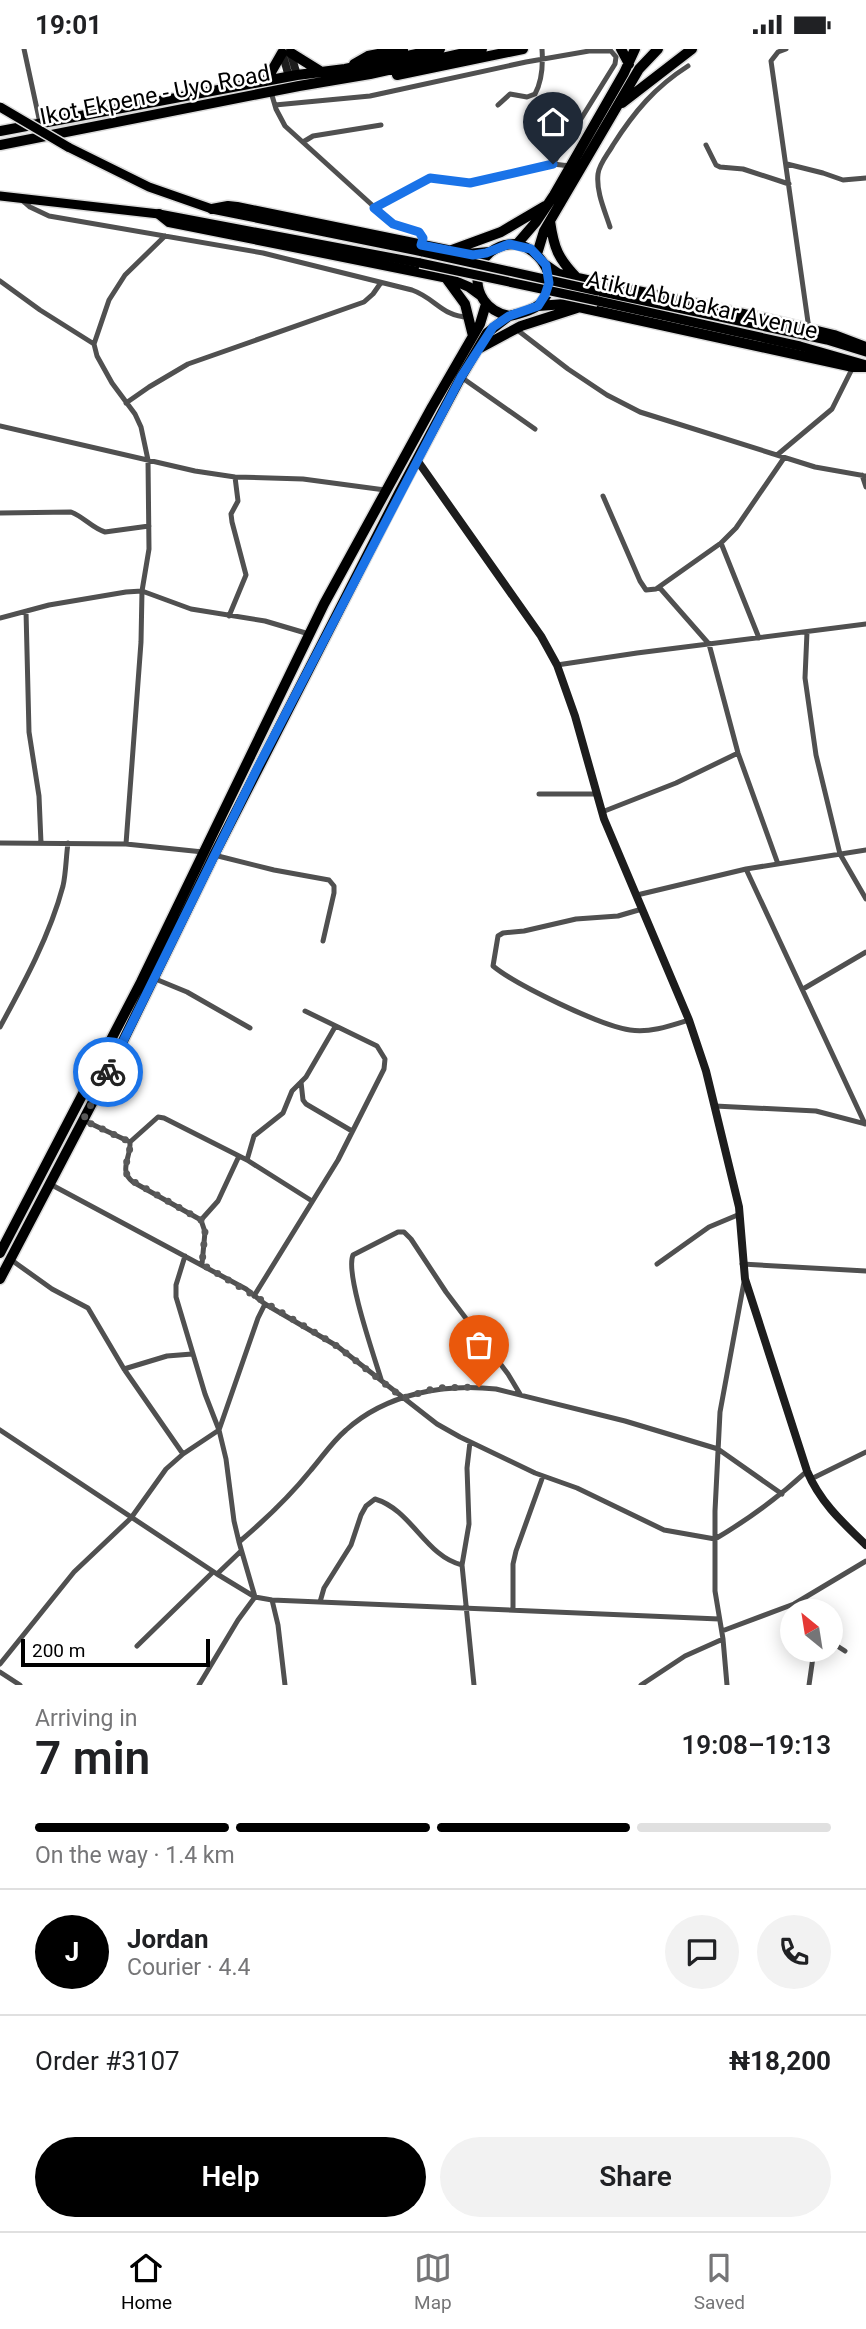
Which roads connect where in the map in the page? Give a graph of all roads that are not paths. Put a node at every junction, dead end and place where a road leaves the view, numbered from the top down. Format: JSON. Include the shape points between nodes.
{"nodes":[{"id":1,"x":24,"y":49,"type":"edge"},
{"id":2,"x":403,"y":49,"type":"edge"},
{"id":3,"x":440,"y":49,"type":"edge"},
{"id":4,"x":482,"y":49,"type":"edge"},
{"id":5,"x":523,"y":49,"type":"edge"},
{"id":6,"x":542,"y":49,"type":"edge"},
{"id":7,"x":621,"y":49,"type":"edge"},
{"id":8,"x":635,"y":49,"type":"edge"},
{"id":9,"x":658,"y":49,"type":"edge"},
{"id":10,"x":692,"y":49,"type":"edge"},
{"id":11,"x":786,"y":49,"type":"edge"},
{"id":12,"x":286,"y":51,"type":"edge"},
{"id":13,"x":543,"y":59,"type":"junction"},
{"id":14,"x":462,"y":61,"type":"junction"},
{"id":15,"x":629,"y":64,"type":"junction"},
{"id":16,"x":688,"y":66,"type":"dead end"},
{"id":17,"x":321,"y":71,"type":"junction"},
{"id":18,"x":347,"y":73,"type":"junction"},
{"id":19,"x":293,"y":76,"type":"junction"},
{"id":20,"x":466,"y":76,"type":"junction"},
{"id":21,"x":266,"y":81,"type":"junction"},
{"id":22,"x":271,"y":92,"type":"junction"},
{"id":23,"x":275,"y":105,"type":"junction"},
{"id":24,"x":498,"y":105,"type":"dead end"},
{"id":25,"x":0,"y":107,"type":"edge"},
{"id":26,"x":616,"y":108,"type":"junction"},
{"id":27,"x":40,"y":123,"type":"junction"},
{"id":28,"x":381,"y":125,"type":"dead end"},
{"id":29,"x":0,"y":131,"type":"edge"},
{"id":30,"x":303,"y":142,"type":"junction"},
{"id":31,"x":0,"y":145,"type":"edge"},
{"id":32,"x":706,"y":145,"type":"dead end"},
{"id":33,"x":585,"y":162,"type":"junction"},
{"id":34,"x":553,"y":164,"type":"junction"},
{"id":35,"x":787,"y":164,"type":"junction"},
{"id":36,"x":570,"y":166,"type":"junction"},
{"id":37,"x":598,"y":171,"type":"junction"},
{"id":38,"x":866,"y":178,"type":"edge"},
{"id":39,"x":789,"y":184,"type":"junction"},
{"id":40,"x":0,"y":196,"type":"edge"},
{"id":41,"x":20,"y":198,"type":"junction"},
{"id":42,"x":548,"y":203,"type":"junction"},
{"id":43,"x":374,"y":208,"type":"junction"},
{"id":44,"x":212,"y":209,"type":"joint"},
{"id":45,"x":159,"y":214,"type":"junction"},
{"id":46,"x":550,"y":221,"type":"junction"},
{"id":47,"x":610,"y":227,"type":"dead end"},
{"id":48,"x":165,"y":236,"type":"junction"},
{"id":49,"x":517,"y":244,"type":"junction"},
{"id":50,"x":422,"y":249,"type":"junction"},
{"id":51,"x":448,"y":250,"type":"junction"},
{"id":52,"x":494,"y":250,"type":"junction"},
{"id":53,"x":537,"y":254,"type":"junction"},
{"id":54,"x":546,"y":265,"type":"junction"},
{"id":55,"x":445,"y":278,"type":"junction"},
{"id":56,"x":578,"y":278,"type":"junction"},
{"id":57,"x":0,"y":281,"type":"edge"},
{"id":58,"x":380,"y":284,"type":"junction"},
{"id":59,"x":480,"y":295,"type":"junction"},
{"id":60,"x":598,"y":296,"type":"junction"},
{"id":61,"x":486,"y":304,"type":"junction"},
{"id":62,"x":538,"y":306,"type":"junction"},
{"id":63,"x":581,"y":307,"type":"junction"},
{"id":64,"x":509,"y":316,"type":"junction"},
{"id":65,"x":469,"y":317,"type":"junction"},
{"id":66,"x":516,"y":328,"type":"junction"},
{"id":67,"x":809,"y":329,"type":"junction"},
{"id":68,"x":473,"y":336,"type":"junction"},
{"id":69,"x":94,"y":344,"type":"junction"},
{"id":70,"x":866,"y":349,"type":"edge"},
{"id":71,"x":478,"y":350,"type":"junction"},
{"id":72,"x":866,"y":366,"type":"edge"},
{"id":73,"x":853,"y":367,"type":"junction"},
{"id":74,"x":461,"y":377,"type":"junction"},
{"id":75,"x":126,"y":403,"type":"junction"},
{"id":76,"x":0,"y":426,"type":"edge"},
{"id":77,"x":535,"y":429,"type":"dead end"},
{"id":78,"x":777,"y":455,"type":"junction"},
{"id":79,"x":784,"y":458,"type":"junction"},
{"id":80,"x":148,"y":460,"type":"junction"},
{"id":81,"x":417,"y":460,"type":"junction"},
{"id":82,"x":864,"y":476,"type":"edge"},
{"id":83,"x":235,"y":477,"type":"junction"},
{"id":84,"x":866,"y":487,"type":"edge"},
{"id":85,"x":385,"y":490,"type":"junction"},
{"id":86,"x":603,"y":496,"type":"dead end"},
{"id":87,"x":0,"y":513,"type":"edge"},
{"id":88,"x":149,"y":526,"type":"junction"},
{"id":89,"x":721,"y":544,"type":"junction"},
{"id":90,"x":659,"y":587,"type":"junction"},
{"id":91,"x":142,"y":591,"type":"junction"},
{"id":92,"x":26,"y":611,"type":"junction"},
{"id":93,"x":229,"y":615,"type":"junction"},
{"id":94,"x":0,"y":618,"type":"edge"},
{"id":95,"x":866,"y":624,"type":"edge"},
{"id":96,"x":807,"y":632,"type":"junction"},
{"id":97,"x":309,"y":634,"type":"junction"},
{"id":98,"x":759,"y":638,"type":"junction"},
{"id":99,"x":709,"y":644,"type":"junction"},
{"id":100,"x":557,"y":665,"type":"junction"},
{"id":101,"x":738,"y":753,"type":"junction"},
{"id":102,"x":539,"y":794,"type":"dead end"},
{"id":103,"x":597,"y":794,"type":"junction"},
{"id":104,"x":602,"y":812,"type":"junction"},
{"id":105,"x":0,"y":843,"type":"edge"},
{"id":106,"x":41,"y":843,"type":"junction"},
{"id":107,"x":68,"y":843,"type":"junction"},
{"id":108,"x":126,"y":844,"type":"junction"},
{"id":109,"x":866,"y":850,"type":"edge"},
{"id":110,"x":209,"y":854,"type":"junction"},
{"id":111,"x":840,"y":854,"type":"junction"},
{"id":112,"x":778,"y":864,"type":"junction"},
{"id":113,"x":746,"y":869,"type":"junction"},
{"id":114,"x":637,"y":895,"type":"junction"},
{"id":115,"x":866,"y":899,"type":"edge"},
{"id":116,"x":642,"y":909,"type":"junction"},
{"id":117,"x":323,"y":941,"type":"dead end"},
{"id":118,"x":866,"y":952,"type":"edge"},
{"id":119,"x":149,"y":977,"type":"junction"},
{"id":120,"x":803,"y":989,"type":"junction"},
{"id":121,"x":305,"y":1011,"type":"dead end"},
{"id":122,"x":689,"y":1020,"type":"junction"},
{"id":123,"x":0,"y":1027,"type":"edge"},
{"id":124,"x":335,"y":1027,"type":"junction"},
{"id":125,"x":250,"y":1028,"type":"dead end"},
{"id":126,"x":301,"y":1082,"type":"junction"},
{"id":127,"x":715,"y":1106,"type":"junction"},
{"id":128,"x":83,"y":1120,"type":"junction"},
{"id":129,"x":865,"y":1124,"type":"edge"},
{"id":130,"x":352,"y":1131,"type":"junction"},
{"id":131,"x":130,"y":1142,"type":"junction"},
{"id":132,"x":239,"y":1156,"type":"junction"},
{"id":133,"x":247,"y":1160,"type":"junction"},
{"id":134,"x":50,"y":1184,"type":"junction"},
{"id":135,"x":312,"y":1201,"type":"junction"},
{"id":136,"x":740,"y":1214,"type":"junction"},
{"id":137,"x":201,"y":1220,"type":"junction"},
{"id":138,"x":0,"y":1253,"type":"edge"},
{"id":139,"x":185,"y":1256,"type":"junction"},
{"id":140,"x":10,"y":1259,"type":"junction"},
{"id":141,"x":202,"y":1264,"type":"junction"},
{"id":142,"x":657,"y":1264,"type":"dead end"},
{"id":143,"x":742,"y":1264,"type":"junction"},
{"id":144,"x":866,"y":1271,"type":"edge"},
{"id":145,"x":0,"y":1279,"type":"edge"},
{"id":146,"x":744,"y":1279,"type":"junction"},
{"id":147,"x":254,"y":1296,"type":"junction"},
{"id":148,"x":265,"y":1304,"type":"junction"},
{"id":149,"x":192,"y":1354,"type":"junction"},
{"id":150,"x":124,"y":1369,"type":"junction"},
{"id":151,"x":381,"y":1380,"type":"junction"},
{"id":152,"x":520,"y":1394,"type":"junction"},
{"id":153,"x":403,"y":1398,"type":"junction"},
{"id":154,"x":0,"y":1430,"type":"edge"},
{"id":155,"x":219,"y":1430,"type":"junction"},
{"id":156,"x":471,"y":1442,"type":"junction"},
{"id":157,"x":718,"y":1449,"type":"junction"},
{"id":158,"x":866,"y":1452,"type":"edge"},
{"id":159,"x":183,"y":1454,"type":"junction"},
{"id":160,"x":809,"y":1475,"type":"junction"},
{"id":161,"x":543,"y":1476,"type":"junction"},
{"id":162,"x":782,"y":1494,"type":"junction"},
{"id":163,"x":131,"y":1518,"type":"junction"},
{"id":164,"x":715,"y":1539,"type":"junction"},
{"id":165,"x":239,"y":1542,"type":"junction"},
{"id":166,"x":866,"y":1545,"type":"edge"},
{"id":167,"x":241,"y":1551,"type":"junction"},
{"id":168,"x":866,"y":1561,"type":"edge"},
{"id":169,"x":462,"y":1565,"type":"junction"},
{"id":170,"x":215,"y":1573,"type":"junction"},
{"id":171,"x":256,"y":1597,"type":"junction"},
{"id":172,"x":802,"y":1599,"type":"edge"},
{"id":173,"x":272,"y":1600,"type":"junction"},
{"id":174,"x":320,"y":1602,"type":"junction"},
{"id":175,"x":465,"y":1607,"type":"junction"},
{"id":176,"x":513,"y":1609,"type":"junction"},
{"id":177,"x":780,"y":1609,"type":"edge"},
{"id":178,"x":719,"y":1619,"type":"junction"},
{"id":179,"x":722,"y":1631,"type":"junction"},
{"id":180,"x":723,"y":1639,"type":"junction"},
{"id":181,"x":137,"y":1646,"type":"dead end"},
{"id":182,"x":812,"y":1663,"type":"edge"},
{"id":183,"x":0,"y":1664,"type":"edge"},
{"id":184,"x":0,"y":1672,"type":"edge"},
{"id":185,"x":20,"y":1685,"type":"edge"},
{"id":186,"x":199,"y":1685,"type":"edge"},
{"id":187,"x":285,"y":1685,"type":"edge"},
{"id":188,"x":474,"y":1685,"type":"edge"},
{"id":189,"x":641,"y":1685,"type":"edge"},
{"id":190,"x":727,"y":1685,"type":"edge"},
{"id":191,"x":809,"y":1685,"type":"edge"}],
"edges":[{"from":1,"to":27,"type":"street"},
{"from":2,"to":18,"type":"highway","via":[[368,56]]},
{"from":3,"to":18,"type":"highway","name":"Ikot Ekpene - Uyo Road"},
{"from":4,"to":18,"type":"highway","name":"Ikot Ekpene - Uyo Road"},
{"from":5,"to":14,"type":"highway"},
{"from":6,"to":13,"type":"street"},
{"from":7,"to":15,"type":"highway"},
{"from":8,"to":15,"type":"highway"},
{"from":9,"to":26,"type":"highway","via":[[639,69]]},
{"from":10,"to":26,"type":"highway"},
{"from":11,"to":35,"type":"street","via":[[771,61]]},
{"from":12,"to":17,"type":"highway"},
{"from":12,"to":19,"type":"street"},
{"from":12,"to":21,"type":"highway"},
{"from":13,"to":20,"type":"street"},
{"from":13,"to":24,"type":"street","via":[[535,94],[510,94]]},
{"from":13,"to":34,"type":"street","via":[[602,50],[616,57]]},
{"from":14,"to":18,"type":"highway","via":[[370,80]]},
{"from":14,"to":20,"type":"street"},
{"from":15,"to":36,"type":"highway"},
{"from":16,"to":37,"type":"street","via":[[638,108]]},
{"from":17,"to":18,"type":"highway","name":"Ikot Ekpene - Uyo Road"},
{"from":17,"to":19,"type":"highway","name":"Ikot Ekpene - Uyo Road"},
{"from":18,"to":22,"type":"highway","name":"Ikot Ekpene - Uyo Road"},
{"from":19,"to":21,"type":"highway","name":"Ikot Ekpene - Uyo Road"},
{"from":20,"to":23,"type":"street","via":[[370,96]]},
{"from":21,"to":27,"type":"highway","name":"Ikot Ekpene - Uyo Road"},
{"from":22,"to":23,"type":"street"},
{"from":22,"to":31,"type":"highway","name":"Ikot Ekpene - Uyo Road"},
{"from":23,"to":30,"type":"street","via":[[285,126]]},
{"from":25,"to":44,"type":"main road","bridge":true,"via":[[149,187]]},
{"from":26,"to":33,"type":"highway"},
{"from":27,"to":29,"type":"highway","name":"Ikot Ekpene - Uyo Road"},
{"from":28,"to":30,"type":"street","via":[[313,136]]},
{"from":30,"to":43,"type":"street"},
{"from":32,"to":39,"type":"street","via":[[720,167],[743,169]]},
{"from":33,"to":37,"type":"street"},
{"from":33,"to":46,"type":"highway"},
{"from":34,"to":36,"type":"street"},
{"from":34,"to":43,"type":"street","via":[[470,183],[430,178]]},
{"from":35,"to":38,"type":"street","via":[[843,180]]},
{"from":35,"to":39,"type":"street"},
{"from":36,"to":42,"type":"highway"},
{"from":37,"to":47,"type":"street","via":[[598,188]]},
{"from":39,"to":67,"type":"street"},
{"from":40,"to":41,"type":"main road","name":"Atiku Abubakar Avenue"},
{"from":41,"to":45,"type":"main road","name":"Atiku Abubakar Avenue"},
{"from":41,"to":48,"type":"street","via":[[49,216]]},
{"from":42,"to":49,"type":"highway"},
{"from":42,"to":51,"type":"highway","via":[[501,232]]},
{"from":43,"to":50,"type":"street","via":[[393,224],[419,232]]},
{"from":44,"to":50,"type":"highway","via":[[237,207]]},
{"from":45,"to":55,"type":"highway","via":[[170,222]]},
{"from":45,"to":60,"type":"main road","name":"Atiku Abubakar Avenue","bridge":true},
{"from":46,"to":53,"type":"highway"},
{"from":46,"to":56,"type":"highway","via":[[557,254]]},
{"from":48,"to":58,"type":"street","via":[[263,253]]},
{"from":48,"to":69,"type":"street","via":[[125,275],[109,300]]},
{"from":49,"to":52,"type":"highway"},
{"from":49,"to":53,"type":"highway"},
{"from":50,"to":51,"type":"highway"},
{"from":50,"to":60,"type":"main road","name":"Atiku Abubakar Avenue","bridge":true},
{"from":51,"to":52,"type":"highway","via":[[473,255]]},
{"from":52,"to":59,"type":"highway","via":[[479,269]]},
{"from":53,"to":54,"type":"highway"},
{"from":54,"to":56,"type":"highway"},
{"from":54,"to":62,"type":"highway","via":[[548,289]]},
{"from":55,"to":59,"type":"highway"},
{"from":55,"to":65,"type":"highway","via":[[460,295]]},
{"from":56,"to":67,"type":"highway"},
{"from":57,"to":69,"type":"street"},
{"from":58,"to":65,"type":"street","via":[[423,294],[446,312]]},
{"from":58,"to":75,"type":"street","via":[[364,302],[188,364]]},
{"from":59,"to":61,"type":"highway"},
{"from":60,"to":70,"type":"main road","name":"Atiku Abubakar Avenue"},
{"from":60,"to":72,"type":"main road","name":"Atiku Abubakar Avenue"},
{"from":61,"to":64,"type":"highway"},
{"from":61,"to":68,"type":"highway"},
{"from":62,"to":63,"type":"highway"},
{"from":62,"to":64,"type":"highway"},
{"from":63,"to":66,"type":"highway"},
{"from":63,"to":73,"type":"highway"},
{"from":64,"to":71,"type":"highway","via":[[493,327]]},
{"from":65,"to":68,"type":"highway"},
{"from":66,"to":71,"type":"highway"},
{"from":66,"to":78,"type":"street","via":[[568,369],[640,412]]},
{"from":67,"to":70,"type":"highway"},
{"from":68,"to":85,"type":"highway"},
{"from":69,"to":75,"type":"street"},
{"from":71,"to":74,"type":"highway"},
{"from":72,"to":73,"type":"highway"},
{"from":73,"to":78,"type":"street","via":[[832,409]]},
{"from":74,"to":77,"type":"street"},
{"from":74,"to":81,"type":"highway"},
{"from":75,"to":80,"type":"street","via":[[141,427]]},
{"from":76,"to":80,"type":"street"},
{"from":78,"to":79,"type":"street"},
{"from":79,"to":82,"type":"street"},
{"from":79,"to":89,"type":"street"},
{"from":80,"to":83,"type":"street"},
{"from":80,"to":88,"type":"street"},
{"from":81,"to":100,"type":"street"},
{"from":81,"to":110,"type":"highway"},
{"from":82,"to":84,"type":"street"},
{"from":83,"to":85,"type":"street","via":[[303,479]]},
{"from":83,"to":93,"type":"street","via":[[238,502],[231,514],[246,575]]},
{"from":85,"to":97,"type":"highway"},
{"from":86,"to":90,"type":"street","via":[[640,581],[646,590]]},
{"from":87,"to":88,"type":"street","via":[[71,512],[105,532]]},
{"from":88,"to":91,"type":"street"},
{"from":89,"to":90,"type":"street"},
{"from":89,"to":98,"type":"street"},
{"from":90,"to":99,"type":"street"},
{"from":91,"to":92,"type":"street"},
{"from":91,"to":93,"type":"street","via":[[191,609]]},
{"from":91,"to":108,"type":"street"},
{"from":92,"to":94,"type":"street"},
{"from":92,"to":106,"type":"street","via":[[29,732]]},
{"from":93,"to":97,"type":"street"},
{"from":95,"to":96,"type":"street"},
{"from":96,"to":98,"type":"street"},
{"from":96,"to":111,"type":"street","via":[[806,702]]},
{"from":97,"to":110,"type":"highway"},
{"from":98,"to":99,"type":"street"},
{"from":99,"to":100,"type":"street"},
{"from":99,"to":101,"type":"street"},
{"from":100,"to":103,"type":"street"},
{"from":101,"to":104,"type":"street"},
{"from":101,"to":112,"type":"street"},
{"from":102,"to":103,"type":"street"},
{"from":103,"to":104,"type":"street"},
{"from":104,"to":114,"type":"street"},
{"from":105,"to":106,"type":"street"},
{"from":106,"to":107,"type":"street"},
{"from":107,"to":108,"type":"street"},
{"from":107,"to":123,"type":"street","via":[[55,910]]},
{"from":108,"to":110,"type":"street"},
{"from":109,"to":111,"type":"street"},
{"from":110,"to":117,"type":"street","via":[[329,880],[334,893]]},
{"from":110,"to":119,"type":"highway"},
{"from":111,"to":112,"type":"street"},
{"from":111,"to":115,"type":"street"},
{"from":112,"to":113,"type":"street"},
{"from":113,"to":114,"type":"street"},
{"from":113,"to":120,"type":"street"},
{"from":114,"to":116,"type":"street"},
{"from":116,"to":122,"type":"street"},
{"from":116,"to":122,"type":"street","via":[[503,933],[498,936],[493,966],[569,1008],[615,1027],[633,1031],[665,1028]]},
{"from":118,"to":120,"type":"street"},
{"from":119,"to":125,"type":"street","via":[[187,992]]},
{"from":119,"to":128,"type":"highway"},
{"from":119,"to":138,"type":"highway"},
{"from":120,"to":129,"type":"street"},
{"from":121,"to":124,"type":"street"},
{"from":122,"to":127,"type":"street"},
{"from":124,"to":126,"type":"street"},
{"from":124,"to":130,"type":"street","via":[[377,1046],[386,1059]]},
{"from":126,"to":130,"type":"street","via":[[306,1104]]},
{"from":126,"to":133,"type":"street","via":[[283,1112],[254,1136]]},
{"from":127,"to":129,"type":"street","via":[[816,1111]]},
{"from":127,"to":136,"type":"street"},
{"from":128,"to":131,"type":"street"},
{"from":128,"to":134,"type":"highway"},
{"from":130,"to":135,"type":"street"},
{"from":131,"to":132,"type":"street","via":[[150,1122],[164,1118]]},
{"from":131,"to":137,"type":"street","via":[[124,1168],[129,1179]]},
{"from":132,"to":133,"type":"street"},
{"from":132,"to":137,"type":"street","via":[[218,1201]]},
{"from":133,"to":135,"type":"street"},
{"from":134,"to":139,"type":"street"},
{"from":134,"to":140,"type":"highway"},
{"from":135,"to":147,"type":"street"},
{"from":136,"to":142,"type":"street","via":[[709,1227]]},
{"from":136,"to":143,"type":"street"},
{"from":137,"to":141,"type":"street","via":[[205,1232]]},
{"from":139,"to":141,"type":"street"},
{"from":139,"to":149,"type":"street","via":[[176,1297]]},
{"from":140,"to":145,"type":"highway"},
{"from":140,"to":150,"type":"street","via":[[88,1308]]},
{"from":141,"to":147,"type":"street"},
{"from":143,"to":144,"type":"street"},
{"from":143,"to":146,"type":"street"},
{"from":146,"to":157,"type":"street","via":[[720,1412]]},
{"from":146,"to":160,"type":"street"},
{"from":147,"to":148,"type":"street"},
{"from":148,"to":151,"type":"street","via":[[337,1346]]},
{"from":148,"to":155,"type":"street"},
{"from":149,"to":150,"type":"street","via":[[160,1357]]},
{"from":149,"to":155,"type":"street"},
{"from":150,"to":159,"type":"street"},
{"from":151,"to":152,"type":"street","via":[[350,1262],[353,1255],[404,1232]]},
{"from":151,"to":153,"type":"street"},
{"from":152,"to":153,"type":"street","via":[[479,1387],[436,1388]]},
{"from":152,"to":157,"type":"street"},
{"from":153,"to":156,"type":"street"},
{"from":153,"to":165,"type":"street","via":[[373,1410],[347,1428]]},
{"from":154,"to":163,"type":"street"},
{"from":155,"to":159,"type":"street"},
{"from":155,"to":165,"type":"street"},
{"from":156,"to":161,"type":"street"},
{"from":156,"to":169,"type":"street","via":[[469,1524]]},
{"from":157,"to":162,"type":"street"},
{"from":157,"to":164,"type":"street"},
{"from":158,"to":160,"type":"street"},
{"from":159,"to":163,"type":"street","via":[[166,1469]]},
{"from":160,"to":162,"type":"street"},
{"from":160,"to":166,"type":"street","via":[[827,1506]]},
{"from":161,"to":164,"type":"street","via":[[664,1529]]},
{"from":161,"to":176,"type":"street","via":[[513,1564]]},
{"from":162,"to":164,"type":"street"},
{"from":163,"to":170,"type":"street"},
{"from":163,"to":183,"type":"street","via":[[93,1551]]},
{"from":164,"to":178,"type":"street"},
{"from":165,"to":167,"type":"street"},
{"from":167,"to":170,"type":"street"},
{"from":167,"to":171,"type":"street"},
{"from":168,"to":172,"type":"street"},
{"from":169,"to":174,"type":"street","via":[[440,1557],[411,1524],[374,1499],[361,1515],[351,1545]]},
{"from":169,"to":175,"type":"street"},
{"from":170,"to":171,"type":"street"},
{"from":170,"to":181,"type":"street"},
{"from":171,"to":173,"type":"street"},
{"from":171,"to":186,"type":"street"},
{"from":173,"to":174,"type":"street"},
{"from":173,"to":187,"type":"street"},
{"from":174,"to":175,"type":"street"},
{"from":175,"to":176,"type":"street"},
{"from":175,"to":188,"type":"street"},
{"from":176,"to":178,"type":"street"},
{"from":177,"to":179,"type":"street"},
{"from":178,"to":179,"type":"street"},
{"from":179,"to":180,"type":"street"},
{"from":180,"to":189,"type":"street","via":[[685,1656]]},
{"from":180,"to":190,"type":"street"},
{"from":182,"to":191,"type":"street"},
{"from":184,"to":185,"type":"street"}]}
